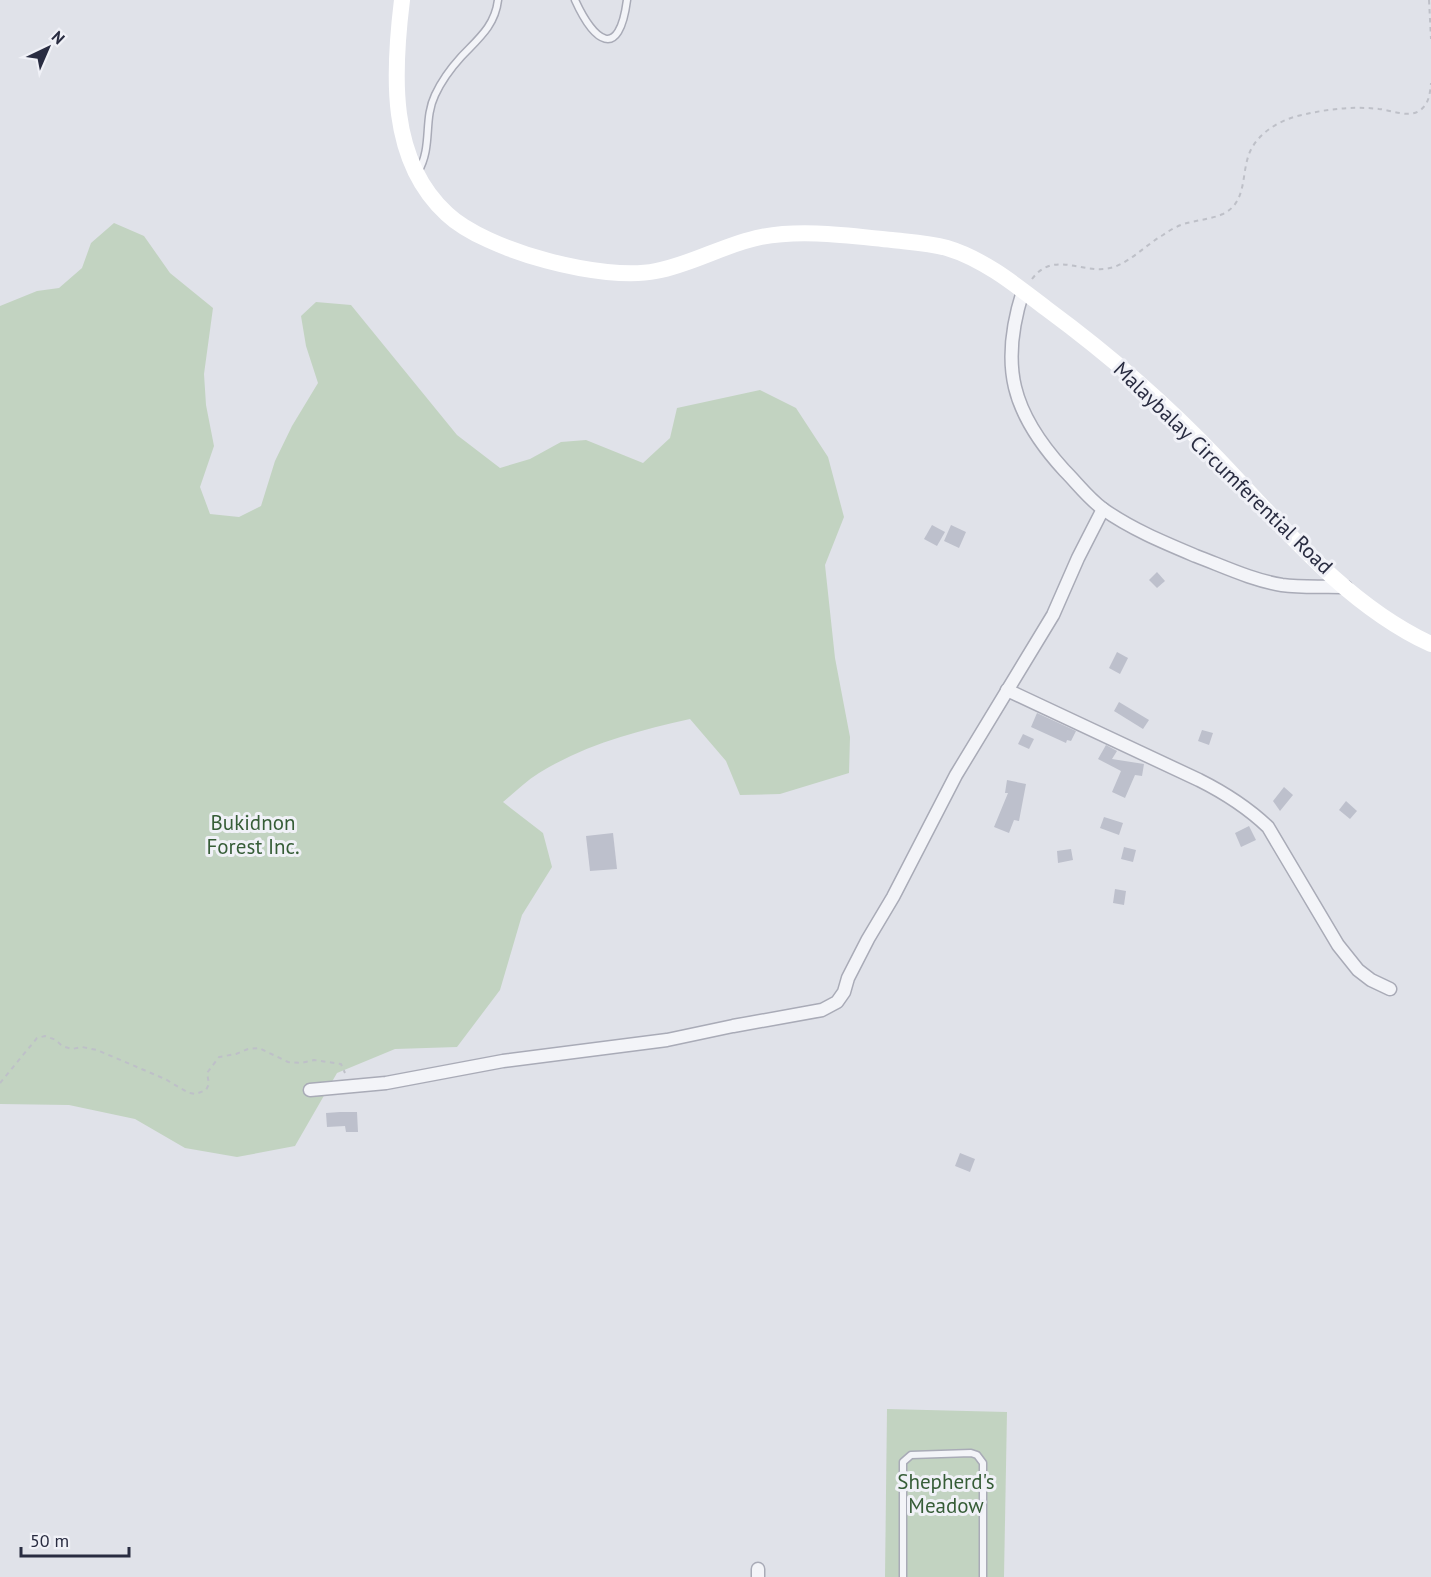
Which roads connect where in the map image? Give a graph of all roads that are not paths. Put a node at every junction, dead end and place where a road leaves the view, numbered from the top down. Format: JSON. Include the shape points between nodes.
{"nodes":[{"id":1,"x":402,"y":0,"type":"edge"},
{"id":2,"x":498,"y":0,"type":"edge"},
{"id":3,"x":575,"y":0,"type":"edge"},
{"id":4,"x":627,"y":0,"type":"edge"},
{"id":5,"x":416,"y":175,"type":"junction"},
{"id":6,"x":1023,"y":291,"type":"junction"},
{"id":7,"x":1103,"y":509,"type":"junction"},
{"id":8,"x":1346,"y":587,"type":"junction"},
{"id":9,"x":1431,"y":644,"type":"edge"},
{"id":10,"x":1007,"y":690,"type":"junction"},
{"id":11,"x":1390,"y":988,"type":"dead end"},
{"id":12,"x":310,"y":1090,"type":"dead end"},
{"id":13,"x":903,"y":1577,"type":"edge"},
{"id":14,"x":983,"y":1577,"type":"edge"}],
"edges":[{"from":1,"to":5,"type":"main road","name":"Malaybalay Circumferential Road","via":[[396,70],[399,115],[404,144]]},
{"from":2,"to":5,"type":"lane","via":[[489,27],[460,58],[435,95],[430,108],[427,152]]},
{"from":3,"to":4,"type":"lane","via":[[592,32],[610,40],[622,26]]},
{"from":5,"to":6,"type":"main road","name":"Malaybalay Circumferential Road","via":[[447,215],[464,226],[537,258],[585,269],[623,274],[655,272],[764,237],[822,234],[947,248],[973,259]]},
{"from":6,"to":7,"type":"street","via":[[1012,334],[1013,382],[1019,402],[1046,449]]},
{"from":6,"to":8,"type":"main road","name":"Malaybalay Circumferential Road","via":[[1134,378],[1218,458],[1296,542]]},
{"from":7,"to":8,"type":"street","via":[[1231,571],[1286,585]]},
{"from":7,"to":10,"type":"street","via":[[1053,615]]},
{"from":8,"to":9,"type":"main road","name":"Malaybalay Circumferential Road","via":[[1384,617]]},
{"from":10,"to":11,"type":"street","via":[[1229,795],[1268,827],[1338,945],[1358,970]]},
{"from":10,"to":12,"type":"street","via":[[956,775],[844,992],[830,1007],[667,1040],[503,1061],[386,1083]]},
{"from":13,"to":14,"type":"lane","via":[[903,1462],[911,1455],[971,1453],[983,1463]]}]}
